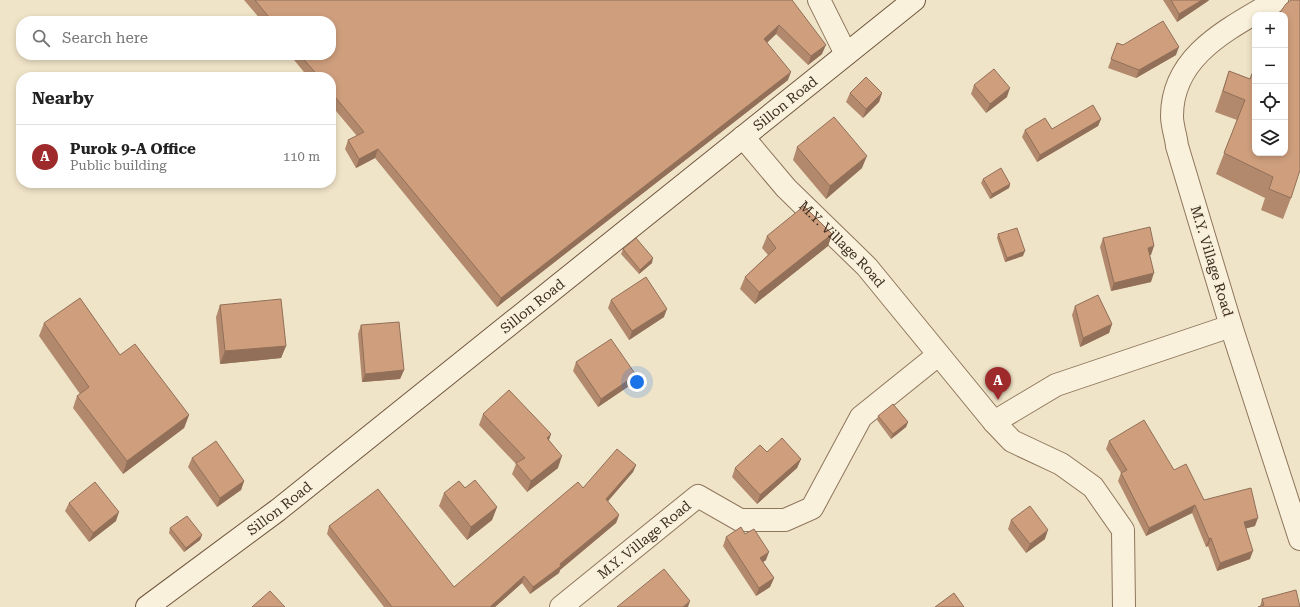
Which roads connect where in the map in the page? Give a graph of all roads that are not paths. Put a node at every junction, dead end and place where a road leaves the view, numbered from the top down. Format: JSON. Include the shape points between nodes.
{"nodes":[{"id":1,"x":819,"y":0,"type":"edge"},
{"id":2,"x":914,"y":0,"type":"edge"},
{"id":3,"x":1277,"y":0,"type":"edge"},
{"id":4,"x":846,"y":54,"type":"junction"},
{"id":5,"x":743,"y":137,"type":"junction"},
{"id":6,"x":1231,"y":326,"type":"junction"},
{"id":7,"x":938,"y":355,"type":"junction"},
{"id":8,"x":994,"y":422,"type":"junction"},
{"id":9,"x":1300,"y":539,"type":"edge"},
{"id":10,"x":147,"y":607,"type":"edge"},
{"id":11,"x":560,"y":607,"type":"edge"},
{"id":12,"x":1124,"y":607,"type":"edge"}],
"edges":[{"from":1,"to":4,"type":"street"},
{"from":2,"to":4,"type":"street","name":"Sillon Road"},
{"from":3,"to":6,"type":"street","name":"M.Y. Village Road","via":[[1220,35],[1198,53],[1184,70],[1175,93],[1172,116],[1177,146]]},
{"from":4,"to":5,"type":"street","name":"Sillon Road"},
{"from":5,"to":7,"type":"street","name":"M.Y. Village Road","via":[[786,188],[867,266]]},
{"from":5,"to":10,"type":"street","name":"Sillon Road","via":[[278,510]]},
{"from":6,"to":8,"type":"street","name":"M.Y. Village Road","via":[[1056,385]]},
{"from":6,"to":9,"type":"street"},
{"from":7,"to":8,"type":"street","name":"M.Y. Village Road"},
{"from":7,"to":11,"type":"street","name":"M.Y. Village Road","via":[[861,417],[812,508],[785,520],[740,520],[698,496]]},
{"from":8,"to":12,"type":"street","via":[[1012,441],[1061,464],[1093,487],[1123,530]]}]}
